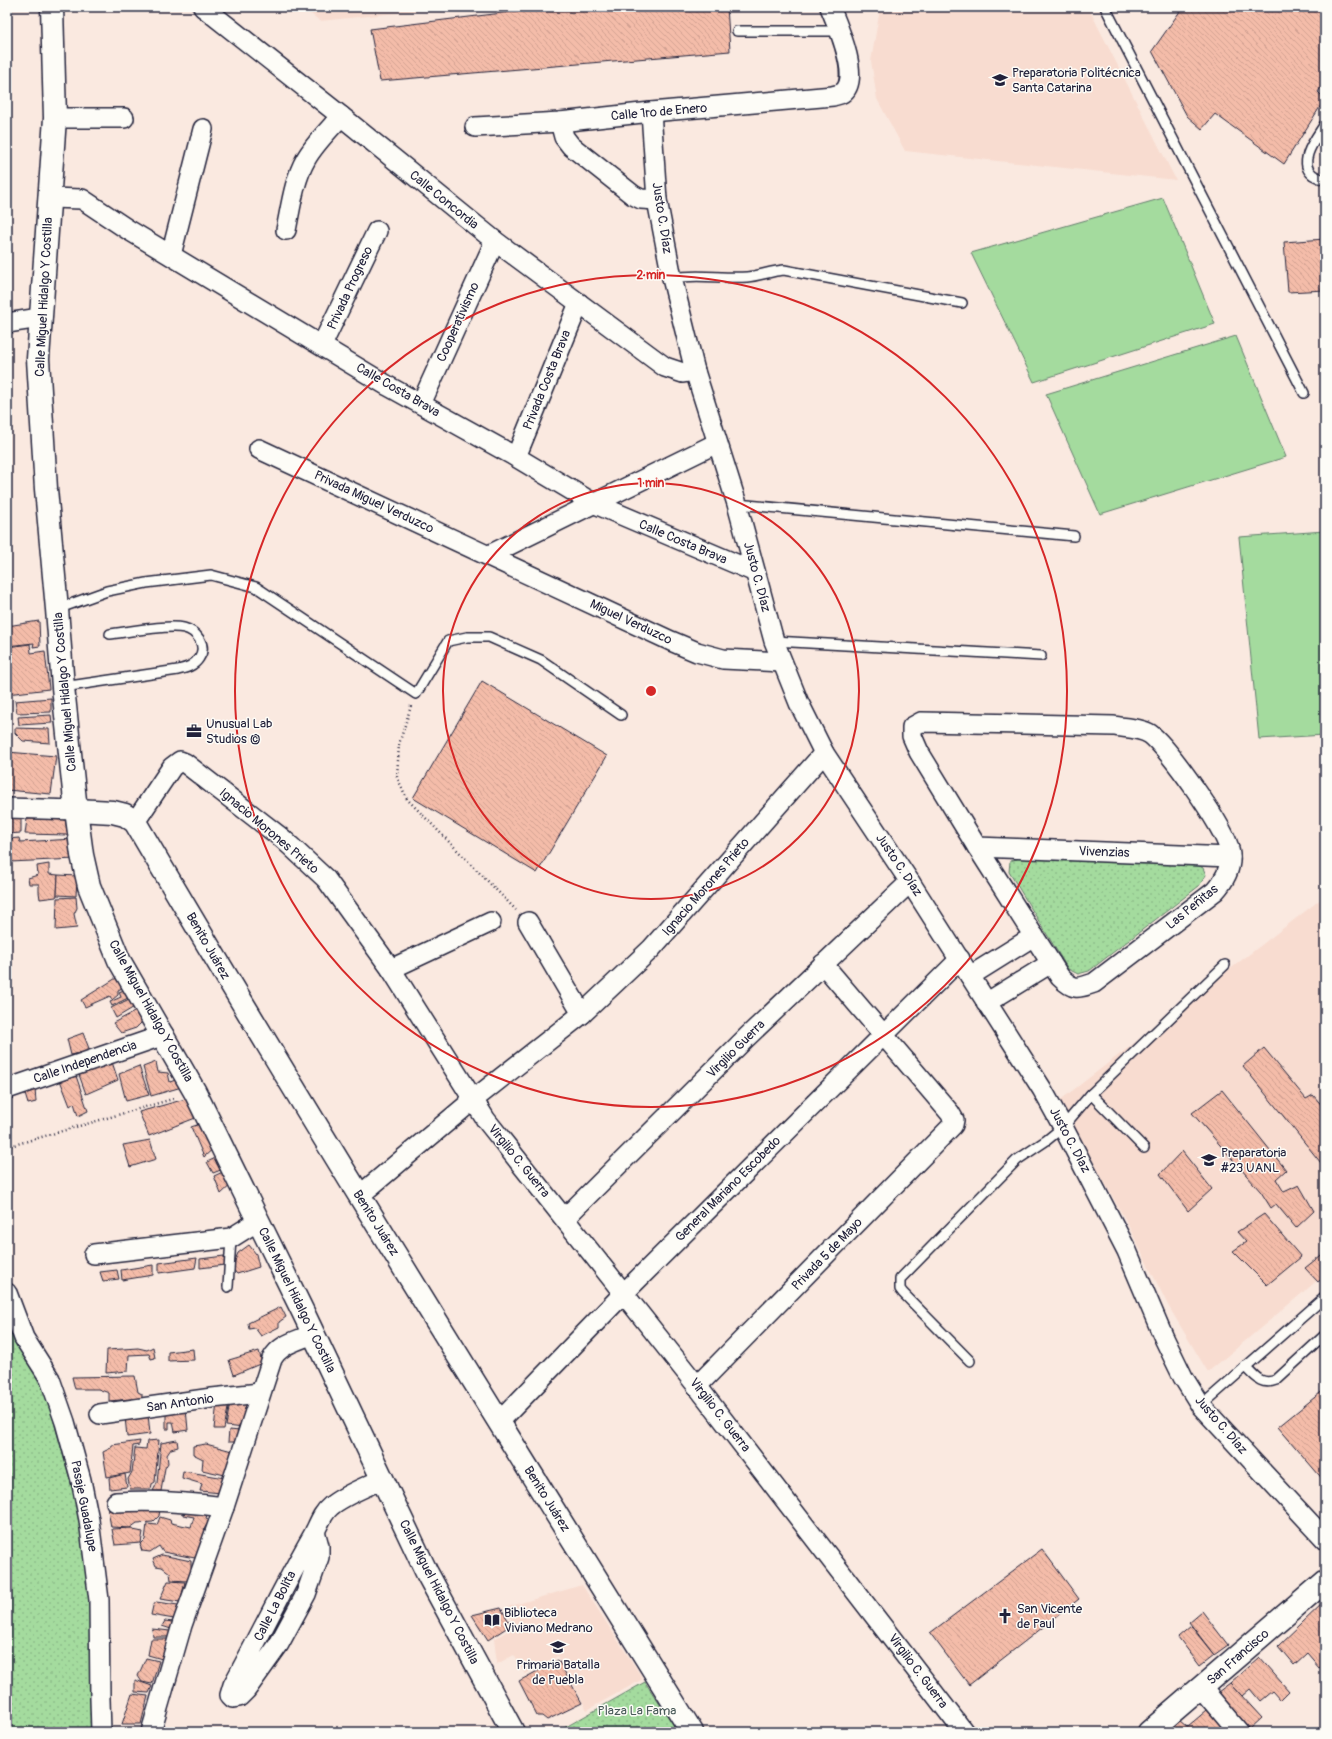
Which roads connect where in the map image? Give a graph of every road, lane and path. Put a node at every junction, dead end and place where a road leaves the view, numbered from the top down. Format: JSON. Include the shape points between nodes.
{"nodes":[{"id":1,"x":52,"y":7,"type":"edge"},
{"id":2,"x":203,"y":7,"type":"edge"},
{"id":3,"x":830,"y":7,"type":"edge"},
{"id":4,"x":1105,"y":7,"type":"edge"},
{"id":5,"x":737,"y":31,"type":"dead end"},
{"id":6,"x":839,"y":31,"type":"junction"},
{"id":7,"x":651,"y":112,"type":"junction"},
{"id":8,"x":341,"y":116,"type":"junction"},
{"id":9,"x":55,"y":118,"type":"junction"},
{"id":10,"x":124,"y":118,"type":"dead end"},
{"id":11,"x":560,"y":122,"type":"junction"},
{"id":12,"x":1325,"y":124,"type":"edge"},
{"id":13,"x":475,"y":127,"type":"dead end"},
{"id":14,"x":203,"y":129,"type":"dead end"},
{"id":15,"x":1325,"y":180,"type":"edge"},
{"id":16,"x":50,"y":198,"type":"junction"},
{"id":17,"x":657,"y":200,"type":"junction"},
{"id":18,"x":286,"y":230,"type":"dead end"},
{"id":19,"x":377,"y":230,"type":"dead end"},
{"id":20,"x":495,"y":241,"type":"junction"},
{"id":21,"x":171,"y":255,"type":"junction"},
{"id":22,"x":672,"y":278,"type":"junction"},
{"id":23,"x":579,"y":303,"type":"junction"},
{"id":24,"x":962,"y":303,"type":"dead end"},
{"id":25,"x":40,"y":318,"type":"junction"},
{"id":26,"x":7,"y":323,"type":"edge"},
{"id":27,"x":322,"y":345,"type":"junction"},
{"id":28,"x":695,"y":371,"type":"junction"},
{"id":29,"x":1304,"y":393,"type":"dead end"},
{"id":30,"x":421,"y":404,"type":"junction"},
{"id":31,"x":717,"y":442,"type":"junction"},
{"id":32,"x":259,"y":449,"type":"dead end"},
{"id":33,"x":516,"y":457,"type":"junction"},
{"id":34,"x":593,"y":503,"type":"junction"},
{"id":35,"x":737,"y":504,"type":"junction"},
{"id":36,"x":1074,"y":536,"type":"dead end"},
{"id":37,"x":489,"y":555,"type":"junction"},
{"id":38,"x":755,"y":572,"type":"junction"},
{"id":39,"x":57,"y":609,"type":"junction"},
{"id":40,"x":110,"y":634,"type":"dead end"},
{"id":41,"x":774,"y":641,"type":"junction"},
{"id":42,"x":1041,"y":656,"type":"dead end"},
{"id":43,"x":782,"y":662,"type":"junction"},
{"id":44,"x":63,"y":687,"type":"junction"},
{"id":45,"x":416,"y":694,"type":"junction"},
{"id":46,"x":621,"y":715,"type":"dead end"},
{"id":47,"x":824,"y":753,"type":"junction"},
{"id":48,"x":7,"y":808,"type":"edge"},
{"id":49,"x":76,"y":810,"type":"junction"},
{"id":50,"x":135,"y":822,"type":"junction"},
{"id":51,"x":977,"y":847,"type":"junction"},
{"id":52,"x":1230,"y":857,"type":"junction"},
{"id":53,"x":910,"y":882,"type":"junction"},
{"id":54,"x":492,"y":922,"type":"dead end"},
{"id":55,"x":528,"y":922,"type":"joint"},
{"id":56,"x":1034,"y":936,"type":"junction"},
{"id":57,"x":960,"y":959,"type":"junction"},
{"id":58,"x":1051,"y":963,"type":"junction"},
{"id":59,"x":823,"y":964,"type":"junction"},
{"id":60,"x":1225,"y":965,"type":"dead end"},
{"id":61,"x":391,"y":969,"type":"junction"},
{"id":62,"x":970,"y":976,"type":"junction"},
{"id":63,"x":986,"y":1003,"type":"junction"},
{"id":64,"x":582,"y":1014,"type":"junction"},
{"id":65,"x":164,"y":1035,"type":"junction"},
{"id":66,"x":884,"y":1035,"type":"junction"},
{"id":67,"x":7,"y":1089,"type":"edge"},
{"id":68,"x":195,"y":1092,"type":"junction"},
{"id":69,"x":1091,"y":1094,"type":"junction"},
{"id":70,"x":473,"y":1100,"type":"junction"},
{"id":71,"x":1063,"y":1127,"type":"junction"},
{"id":72,"x":7,"y":1147,"type":"edge"},
{"id":73,"x":1144,"y":1148,"type":"dead end"},
{"id":74,"x":359,"y":1196,"type":"junction"},
{"id":75,"x":565,"y":1218,"type":"junction"},
{"id":76,"x":258,"y":1221,"type":"junction"},
{"id":77,"x":231,"y":1238,"type":"junction"},
{"id":78,"x":94,"y":1254,"type":"dead end"},
{"id":79,"x":228,"y":1287,"type":"dead end"},
{"id":80,"x":7,"y":1293,"type":"edge"},
{"id":81,"x":623,"y":1294,"type":"junction"},
{"id":82,"x":1325,"y":1297,"type":"edge"},
{"id":83,"x":313,"y":1334,"type":"junction"},
{"id":84,"x":1325,"y":1335,"type":"edge"},
{"id":85,"x":970,"y":1361,"type":"dead end"},
{"id":86,"x":1245,"y":1366,"type":"junction"},
{"id":87,"x":697,"y":1386,"type":"junction"},
{"id":88,"x":260,"y":1393,"type":"junction"},
{"id":89,"x":1201,"y":1406,"type":"junction"},
{"id":90,"x":100,"y":1414,"type":"dead end"},
{"id":91,"x":499,"y":1422,"type":"junction"},
{"id":92,"x":382,"y":1479,"type":"junction"},
{"id":93,"x":116,"y":1502,"type":"dead end"},
{"id":94,"x":224,"y":1507,"type":"junction"},
{"id":95,"x":319,"y":1524,"type":"junction"},
{"id":96,"x":1325,"y":1539,"type":"edge"},
{"id":97,"x":1325,"y":1581,"type":"edge"},
{"id":98,"x":277,"y":1602,"type":"junction"},
{"id":99,"x":296,"y":1613,"type":"junction"},
{"id":100,"x":1202,"y":1688,"type":"junction"},
{"id":101,"x":101,"y":1732,"type":"edge"},
{"id":102,"x":151,"y":1732,"type":"edge"},
{"id":103,"x":512,"y":1732,"type":"edge"},
{"id":104,"x":692,"y":1732,"type":"edge"},
{"id":105,"x":964,"y":1732,"type":"edge"},
{"id":106,"x":1149,"y":1732,"type":"edge"},
{"id":107,"x":1239,"y":1732,"type":"edge"}],
"edges":[{"from":1,"to":9,"type":"street","name":"Calle Miguel Hidalgo Y Costilla"},
{"from":2,"to":8,"type":"street","name":"Calle Concordia"},
{"from":3,"to":6,"type":"street"},
{"from":4,"to":29,"type":"lane"},
{"from":5,"to":6,"type":"lane"},
{"from":6,"to":7,"type":"street","name":"Calle 1ro de Enero","via":[[850,76],[842,93],[821,98]]},
{"from":7,"to":11,"type":"street","name":"Calle 1ro de Enero"},
{"from":7,"to":17,"type":"street","name":"Justo C. Díaz"},
{"from":8,"to":18,"type":"street","via":[[306,159],[298,176]]},
{"from":8,"to":20,"type":"street","name":"Calle Concordia"},
{"from":9,"to":10,"type":"street"},
{"from":9,"to":16,"type":"street","name":"Calle Miguel Hidalgo Y Costilla"},
{"from":11,"to":13,"type":"street","name":"Calle 1ro de Enero"},
{"from":11,"to":17,"type":"street","via":[[564,138],[570,146],[633,195]]},
{"from":12,"to":15,"type":"lane","via":[[1307,153],[1312,174]]},
{"from":14,"to":21,"type":"street"},
{"from":16,"to":21,"type":"street","name":"Calle Costa Brava","via":[[82,199]]},
{"from":16,"to":25,"type":"street","name":"Calle Miguel Hidalgo Y Costilla"},
{"from":17,"to":22,"type":"street","name":"Justo C. Díaz"},
{"from":19,"to":27,"type":"street","name":"Privada Progreso"},
{"from":20,"to":23,"type":"street","name":"Calle Concordia"},
{"from":20,"to":30,"type":"street","name":"Cooperativismo"},
{"from":21,"to":27,"type":"street","name":"Calle Costa Brava"},
{"from":22,"to":24,"type":"lane","via":[[694,274],[748,277],[784,270]]},
{"from":22,"to":28,"type":"street","name":"Justo C. Díaz"},
{"from":23,"to":28,"type":"street","name":"Calle Concordia","via":[[665,367],[683,373]]},
{"from":23,"to":33,"type":"street","name":"Privada Costa Brava"},
{"from":25,"to":26,"type":"street"},
{"from":25,"to":39,"type":"street","name":"Calle Miguel Hidalgo Y Costilla","via":[[38,358],[41,424]]},
{"from":27,"to":30,"type":"street","name":"Calle Costa Brava"},
{"from":28,"to":31,"type":"street","name":"Justo C. Díaz"},
{"from":30,"to":33,"type":"street","name":"Calle Costa Brava"},
{"from":31,"to":34,"type":"street"},
{"from":31,"to":35,"type":"street","name":"Justo C. Díaz"},
{"from":32,"to":37,"type":"street","name":"Privada Miguel Verduzco"},
{"from":33,"to":34,"type":"street","name":"Calle Costa Brava"},
{"from":34,"to":37,"type":"street"},
{"from":34,"to":38,"type":"street","name":"Calle Costa Brava"},
{"from":35,"to":36,"type":"lane"},
{"from":35,"to":38,"type":"street","name":"Justo C. Díaz"},
{"from":37,"to":43,"type":"street","name":"Miguel Verduzco","via":[[697,652],[723,658]]},
{"from":38,"to":41,"type":"street","name":"Justo C. Díaz"},
{"from":39,"to":44,"type":"street","name":"Calle Miguel Hidalgo Y Costilla"},
{"from":39,"to":45,"type":"lane","via":[[107,591],[211,575],[256,587]]},
{"from":40,"to":44,"type":"lane","via":[[182,627],[194,631],[200,639],[202,649],[200,658],[178,670]]},
{"from":41,"to":42,"type":"lane"},
{"from":41,"to":43,"type":"street","name":"Justo C. Díaz"},
{"from":43,"to":47,"type":"street","name":"Justo C. Díaz"},
{"from":44,"to":49,"type":"street","name":"Calle Miguel Hidalgo Y Costilla"},
{"from":45,"to":46,"type":"lane","via":[[448,641],[467,637],[489,637],[541,660]]},
{"from":45,"to":55,"type":"path","via":[[399,744],[397,777],[407,799]]},
{"from":47,"to":53,"type":"street","name":"Justo C. Díaz"},
{"from":47,"to":64,"type":"street","name":"Ignacio Morones Prieto","via":[[651,949]]},
{"from":48,"to":49,"type":"street"},
{"from":49,"to":50,"type":"street","via":[[113,812],[125,815]]},
{"from":49,"to":65,"type":"street","name":"Calle Miguel Hidalgo Y Costilla","via":[[89,886],[120,960]]},
{"from":50,"to":61,"type":"street","name":"Ignacio Morones Prieto","via":[[169,772],[180,761],[190,765],[283,839],[326,879]]},
{"from":50,"to":74,"type":"street","name":"Benito Juárez","via":[[255,1027]]},
{"from":51,"to":52,"type":"street","name":"Vivenzias"},
{"from":51,"to":52,"type":"street","name":"Las Peñitas","via":[[919,752],[912,736],[912,727],[916,724],[929,722],[1114,726],[1150,733],[1192,785],[1225,836]]},
{"from":51,"to":56,"type":"street","name":"Las Peñitas"},
{"from":52,"to":58,"type":"street","name":"Las Peñitas","via":[[1224,881],[1215,891],[1094,983],[1074,988],[1060,977]]},
{"from":53,"to":57,"type":"street","name":"Justo C. Díaz"},
{"from":53,"to":59,"type":"street","name":"Virgilio Guerra"},
{"from":54,"to":61,"type":"street"},
{"from":55,"to":64,"type":"street"},
{"from":56,"to":58,"type":"street","name":"Las Peñitas"},
{"from":56,"to":62,"type":"street"},
{"from":57,"to":62,"type":"street","name":"Justo C. Díaz"},
{"from":57,"to":66,"type":"street","name":"General Mariano Escobedo"},
{"from":58,"to":63,"type":"street"},
{"from":59,"to":66,"type":"street"},
{"from":59,"to":75,"type":"street","name":"Virgilio Guerra"},
{"from":60,"to":69,"type":"lane"},
{"from":61,"to":70,"type":"street","name":"Ignacio Morones Prieto"},
{"from":62,"to":63,"type":"street","name":"Justo C. Díaz"},
{"from":63,"to":71,"type":"street","name":"Justo C. Díaz"},
{"from":64,"to":70,"type":"street","name":"Ignacio Morones Prieto"},
{"from":65,"to":67,"type":"street","name":"Calle Independencia"},
{"from":65,"to":68,"type":"street","name":"Calle Miguel Hidalgo Y Costilla"},
{"from":66,"to":81,"type":"street","name":"General Mariano Escobedo"},
{"from":66,"to":87,"type":"street","name":"Privada 5 de Mayo","via":[[950,1113],[954,1120],[950,1128]]},
{"from":68,"to":72,"type":"path"},
{"from":68,"to":76,"type":"street","name":"Calle Miguel Hidalgo Y Costilla"},
{"from":69,"to":71,"type":"lane"},
{"from":69,"to":73,"type":"lane"},
{"from":70,"to":74,"type":"street","name":"Ignacio Morones Prieto"},
{"from":70,"to":75,"type":"street","name":"Virgilio C. Guerra","via":[[486,1120]]},
{"from":71,"to":85,"type":"lane","via":[[1017,1160],[900,1279],[902,1293]]},
{"from":71,"to":89,"type":"street","name":"Justo C. Díaz","via":[[1127,1250],[1183,1377]]},
{"from":74,"to":91,"type":"street","name":"Benito Juárez"},
{"from":75,"to":81,"type":"street","name":"Virgilio C. Guerra"},
{"from":76,"to":77,"type":"street"},
{"from":76,"to":83,"type":"street","name":"Calle Miguel Hidalgo Y Costilla"},
{"from":77,"to":78,"type":"street"},
{"from":77,"to":79,"type":"lane"},
{"from":80,"to":101,"type":"street","name":"Pasaje Guadalupe","via":[[24,1338],[50,1379],[81,1480],[99,1600]]},
{"from":81,"to":87,"type":"street","name":"Virgilio C. Guerra"},
{"from":81,"to":91,"type":"street","name":"General Mariano Escobedo"},
{"from":82,"to":86,"type":"lane"},
{"from":83,"to":88,"type":"street","via":[[277,1351]]},
{"from":83,"to":92,"type":"street","name":"Calle Miguel Hidalgo Y Costilla"},
{"from":84,"to":86,"type":"lane","via":[[1276,1380],[1269,1383],[1261,1381]]},
{"from":86,"to":89,"type":"lane"},
{"from":87,"to":105,"type":"street","name":"Virgilio C. Guerra"},
{"from":88,"to":90,"type":"street","name":"San Antonio"},
{"from":88,"to":94,"type":"street"},
{"from":89,"to":96,"type":"street","name":"Justo C. Díaz"},
{"from":91,"to":104,"type":"street","name":"Benito Juárez"},
{"from":92,"to":95,"type":"street","name":"Calle La Bolita","via":[[330,1506]]},
{"from":92,"to":103,"type":"street","name":"Calle Miguel Hidalgo Y Costilla","via":[[427,1573]]},
{"from":93,"to":94,"type":"street","via":[[152,1500]]},
{"from":94,"to":102,"type":"street","via":[[182,1625]]},
{"from":95,"to":98,"type":"street","name":"Calle La Bolita"},
{"from":95,"to":99,"type":"street","via":[[319,1557],[306,1594]]},
{"from":97,"to":100,"type":"street","name":"San Francisco"},
{"from":98,"to":99,"type":"street"},
{"from":98,"to":99,"type":"street","name":"Calle La Bolita","via":[[233,1684],[231,1697],[239,1697],[246,1690],[279,1644]]},
{"from":100,"to":106,"type":"street","name":"San Francisco"},
{"from":100,"to":107,"type":"street"}]}
